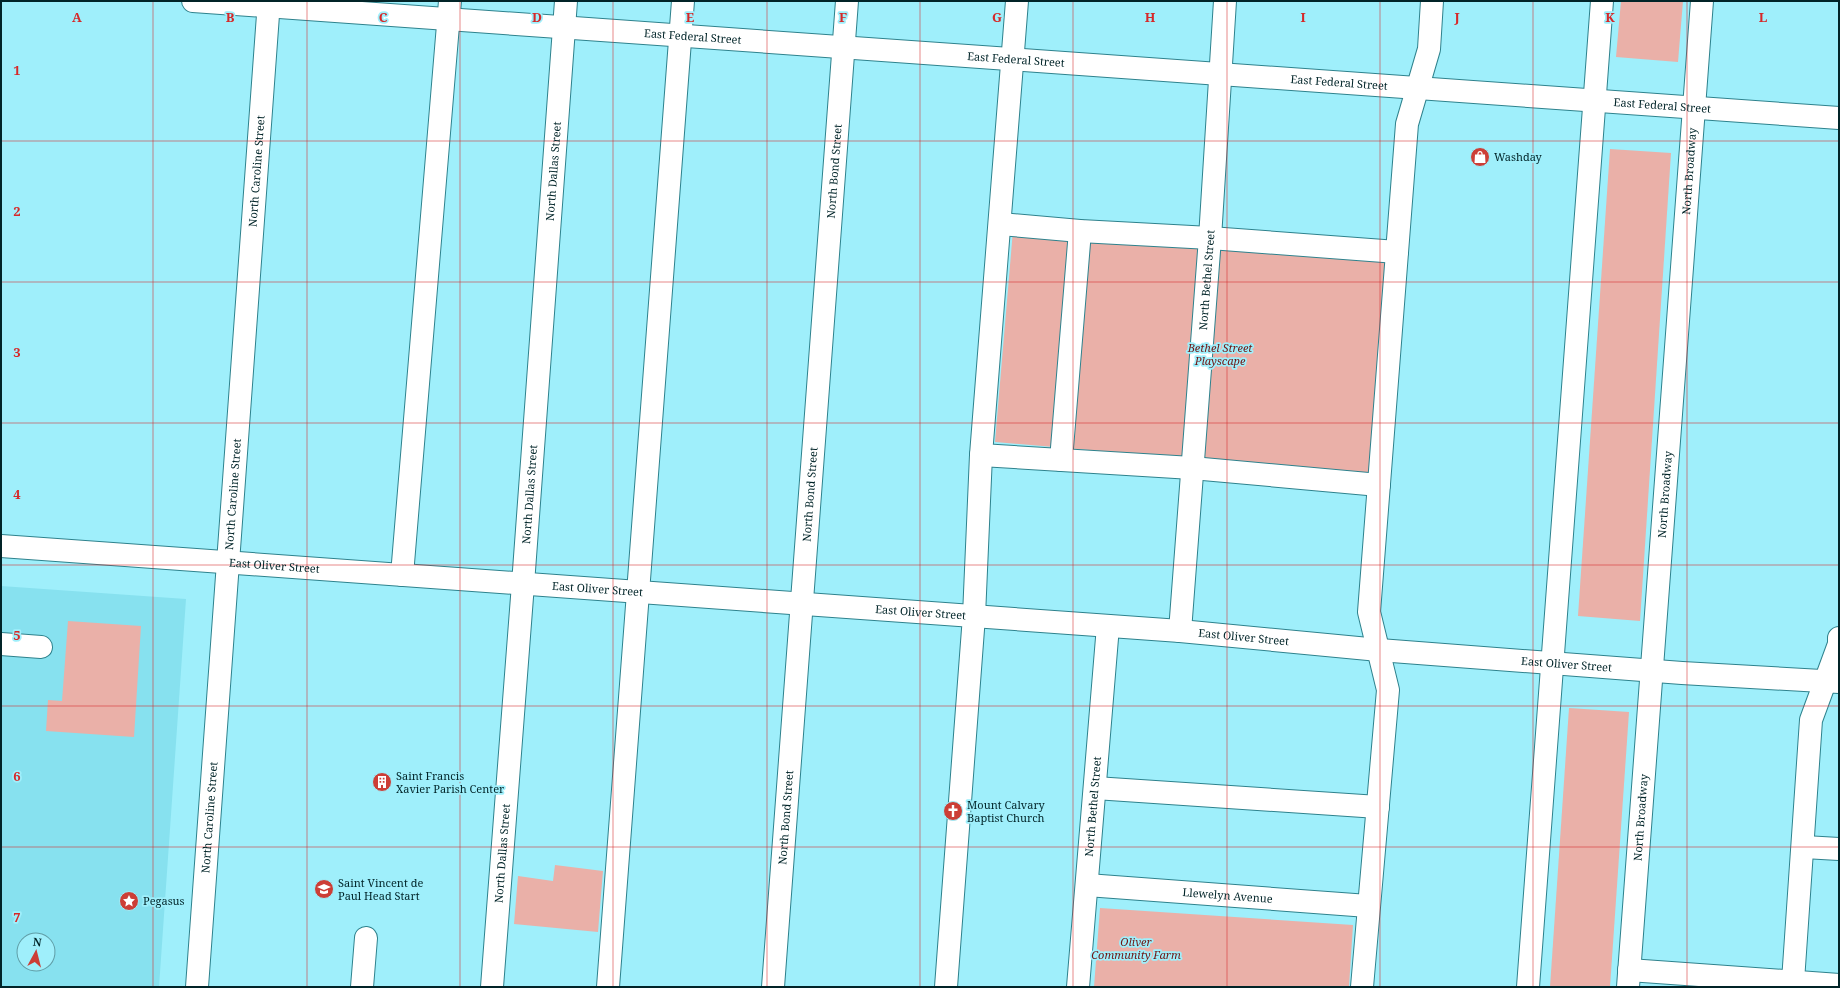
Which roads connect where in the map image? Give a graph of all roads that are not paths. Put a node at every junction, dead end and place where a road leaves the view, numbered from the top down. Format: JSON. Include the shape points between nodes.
{"nodes":[{"id":1,"x":193,"y":1,"type":"edge"},
{"id":2,"x":566,"y":1,"type":"edge"},
{"id":3,"x":683,"y":1,"type":"edge"},
{"id":4,"x":847,"y":1,"type":"edge"},
{"id":5,"x":1017,"y":1,"type":"edge"},
{"id":6,"x":1225,"y":1,"type":"edge"},
{"id":7,"x":1432,"y":1,"type":"edge"},
{"id":8,"x":1602,"y":1,"type":"edge"},
{"id":9,"x":1702,"y":1,"type":"edge"},
{"id":10,"x":269,"y":4,"type":"edge"},
{"id":11,"x":449,"y":10,"type":"edge"},
{"id":12,"x":564,"y":27,"type":"junction"},
{"id":13,"x":680,"y":35,"type":"junction"},
{"id":14,"x":844,"y":47,"type":"junction"},
{"id":15,"x":1012,"y":59,"type":"junction"},
{"id":16,"x":1220,"y":74,"type":"junction"},
{"id":17,"x":1417,"y":88,"type":"junction"},
{"id":18,"x":1594,"y":100,"type":"junction"},
{"id":19,"x":1694,"y":108,"type":"junction"},
{"id":20,"x":1839,"y":118,"type":"edge"},
{"id":21,"x":1000,"y":224,"type":"junction"},
{"id":22,"x":1080,"y":231,"type":"junction"},
{"id":23,"x":1210,"y":238,"type":"junction"},
{"id":24,"x":1398,"y":252,"type":"junction"},
{"id":25,"x":981,"y":454,"type":"junction"},
{"id":26,"x":1061,"y":460,"type":"junction"},
{"id":27,"x":1192,"y":468,"type":"junction"},
{"id":28,"x":1379,"y":485,"type":"junction"},
{"id":29,"x":1,"y":546,"type":"edge"},
{"id":30,"x":228,"y":563,"type":"junction"},
{"id":31,"x":402,"y":576,"type":"junction"},
{"id":32,"x":523,"y":584,"type":"junction"},
{"id":33,"x":639,"y":592,"type":"junction"},
{"id":34,"x":802,"y":604,"type":"junction"},
{"id":35,"x":974,"y":616,"type":"junction"},
{"id":36,"x":1108,"y":626,"type":"junction"},
{"id":37,"x":1180,"y":631,"type":"junction"},
{"id":38,"x":1839,"y":638,"type":"edge"},
{"id":39,"x":1,"y":644,"type":"edge"},
{"id":40,"x":41,"y":647,"type":"dead end"},
{"id":41,"x":1379,"y":650,"type":"junction"},
{"id":42,"x":1553,"y":663,"type":"junction"},
{"id":43,"x":1652,"y":670,"type":"junction"},
{"id":44,"x":1832,"y":681,"type":"edge"},
{"id":45,"x":1095,"y":788,"type":"junction"},
{"id":46,"x":1378,"y":807,"type":"junction"},
{"id":47,"x":1804,"y":847,"type":"junction"},
{"id":48,"x":1839,"y":849,"type":"edge"},
{"id":49,"x":1087,"y":885,"type":"junction"},
{"id":50,"x":1368,"y":906,"type":"junction"},
{"id":51,"x":366,"y":938,"type":"dead end"},
{"id":52,"x":1629,"y":978,"type":"edge"},
{"id":53,"x":1793,"y":981,"type":"junction"},
{"id":54,"x":1839,"y":985,"type":"edge"},
{"id":55,"x":197,"y":987,"type":"edge"},
{"id":56,"x":362,"y":987,"type":"edge"},
{"id":57,"x":492,"y":987,"type":"edge"},
{"id":58,"x":608,"y":987,"type":"edge"},
{"id":59,"x":773,"y":987,"type":"edge"},
{"id":60,"x":946,"y":987,"type":"edge"},
{"id":61,"x":1078,"y":987,"type":"edge"},
{"id":62,"x":1362,"y":987,"type":"edge"},
{"id":63,"x":1528,"y":987,"type":"edge"}],
"edges":[{"from":1,"to":10,"type":"street","name":"East Federal Street"},
{"from":2,"to":12,"type":"street","name":"North Dallas Street"},
{"from":3,"to":13,"type":"street"},
{"from":4,"to":14,"type":"street","name":"North Bond Street"},
{"from":5,"to":15,"type":"street"},
{"from":6,"to":16,"type":"street","name":"North Bethel Street"},
{"from":7,"to":17,"type":"street","via":[[1429,49]]},
{"from":8,"to":18,"type":"street"},
{"from":9,"to":19,"type":"street","name":"North Broadway"},
{"from":10,"to":11,"type":"street","name":"East Federal Street"},
{"from":10,"to":30,"type":"street","name":"North Caroline Street"},
{"from":11,"to":12,"type":"street","name":"East Federal Street"},
{"from":11,"to":31,"type":"street"},
{"from":12,"to":13,"type":"street","name":"East Federal Street"},
{"from":12,"to":32,"type":"street","name":"North Dallas Street"},
{"from":13,"to":14,"type":"street","name":"East Federal Street"},
{"from":13,"to":33,"type":"street"},
{"from":14,"to":15,"type":"street","name":"East Federal Street"},
{"from":14,"to":34,"type":"street","name":"North Bond Street"},
{"from":15,"to":16,"type":"street","name":"East Federal Street"},
{"from":15,"to":21,"type":"street"},
{"from":16,"to":17,"type":"street","name":"East Federal Street"},
{"from":16,"to":23,"type":"street","name":"North Bethel Street"},
{"from":17,"to":18,"type":"street","name":"East Federal Street"},
{"from":17,"to":24,"type":"street","via":[[1407,124]]},
{"from":18,"to":19,"type":"street","name":"East Federal Street"},
{"from":18,"to":42,"type":"street"},
{"from":19,"to":20,"type":"street","name":"East Federal Street"},
{"from":19,"to":43,"type":"street","name":"North Broadway"},
{"from":21,"to":22,"type":"street"},
{"from":21,"to":25,"type":"street"},
{"from":22,"to":23,"type":"street"},
{"from":22,"to":26,"type":"street"},
{"from":23,"to":24,"type":"street"},
{"from":23,"to":27,"type":"street","name":"North Bethel Street"},
{"from":24,"to":28,"type":"street"},
{"from":25,"to":26,"type":"street"},
{"from":25,"to":35,"type":"street"},
{"from":26,"to":27,"type":"street"},
{"from":27,"to":28,"type":"street"},
{"from":27,"to":37,"type":"street","name":"North Bethel Street"},
{"from":28,"to":41,"type":"street","via":[[1369,612]]},
{"from":29,"to":30,"type":"street","name":"East Oliver Street"},
{"from":30,"to":31,"type":"street","name":"East Oliver Street"},
{"from":30,"to":55,"type":"street","name":"North Caroline Street"},
{"from":31,"to":32,"type":"street","name":"East Oliver Street"},
{"from":32,"to":33,"type":"street","name":"East Oliver Street"},
{"from":32,"to":57,"type":"street","name":"North Dallas Street"},
{"from":33,"to":34,"type":"street","name":"East Oliver Street"},
{"from":33,"to":58,"type":"street"},
{"from":34,"to":35,"type":"street","name":"East Oliver Street"},
{"from":34,"to":59,"type":"street","name":"North Bond Street"},
{"from":35,"to":36,"type":"street","name":"East Oliver Street"},
{"from":35,"to":60,"type":"street"},
{"from":36,"to":37,"type":"street","name":"East Oliver Street"},
{"from":36,"to":45,"type":"street","name":"North Bethel Street"},
{"from":37,"to":41,"type":"street","name":"East Oliver Street"},
{"from":38,"to":44,"type":"street"},
{"from":39,"to":40,"type":"street"},
{"from":41,"to":42,"type":"street","name":"East Oliver Street"},
{"from":41,"to":46,"type":"street","via":[[1388,690]]},
{"from":42,"to":43,"type":"street","name":"East Oliver Street"},
{"from":42,"to":63,"type":"street"},
{"from":43,"to":44,"type":"street","name":"East Oliver Street"},
{"from":43,"to":52,"type":"street","name":"North Broadway"},
{"from":44,"to":47,"type":"street","via":[[1811,720]]},
{"from":45,"to":46,"type":"street"},
{"from":45,"to":49,"type":"street","name":"North Bethel Street"},
{"from":46,"to":50,"type":"street"},
{"from":47,"to":48,"type":"street"},
{"from":47,"to":53,"type":"street"},
{"from":49,"to":50,"type":"street","name":"Llewelyn Avenue"},
{"from":49,"to":61,"type":"street","name":"North Bethel Street"},
{"from":50,"to":62,"type":"street"},
{"from":51,"to":56,"type":"street"},
{"from":52,"to":53,"type":"street"},
{"from":53,"to":54,"type":"street"}]}
